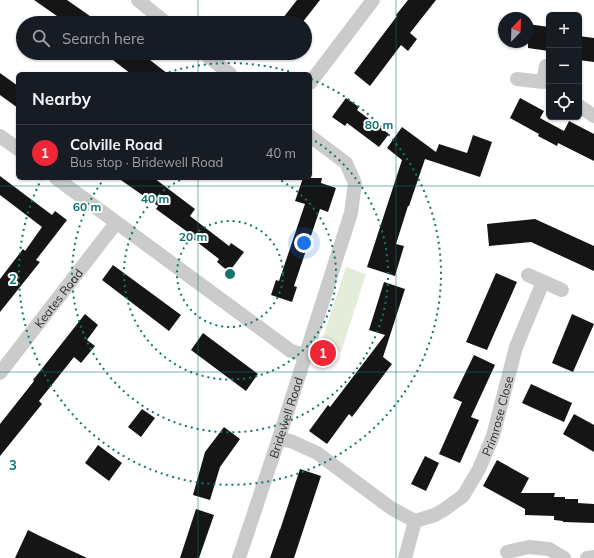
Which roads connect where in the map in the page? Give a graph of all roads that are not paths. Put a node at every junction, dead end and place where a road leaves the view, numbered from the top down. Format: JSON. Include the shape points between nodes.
{"nodes":[{"id":1,"x":138,"y":0,"type":"edge"},
{"id":2,"x":373,"y":0,"type":"edge"},
{"id":3,"x":157,"y":16,"type":"edge"},
{"id":4,"x":213,"y":60,"type":"edge"},
{"id":5,"x":228,"y":72,"type":"edge"},
{"id":6,"x":517,"y":79,"type":"dead end"},
{"id":7,"x":312,"y":80,"type":"edge"},
{"id":8,"x":546,"y":84,"type":"edge"},
{"id":9,"x":582,"y":108,"type":"edge"},
{"id":10,"x":594,"y":116,"type":"edge"},
{"id":11,"x":0,"y":136,"type":"edge"},
{"id":12,"x":312,"y":138,"type":"edge"},
{"id":13,"x":16,"y":148,"type":"edge"},
{"id":14,"x":59,"y":180,"type":"edge"},
{"id":15,"x":116,"y":223,"type":"junction"},
{"id":16,"x":528,"y":275,"type":"dead end"},
{"id":17,"x":543,"y":282,"type":"junction"},
{"id":18,"x":562,"y":290,"type":"dead end"},
{"id":19,"x":305,"y":355,"type":"junction"},
{"id":20,"x":0,"y":374,"type":"edge"},
{"id":21,"x":279,"y":438,"type":"junction"},
{"id":22,"x":415,"y":521,"type":"junction"},
{"id":23,"x":507,"y":552,"type":"dead end"},
{"id":24,"x":594,"y":557,"type":"edge"},
{"id":25,"x":239,"y":558,"type":"edge"},
{"id":26,"x":406,"y":558,"type":"edge"},
{"id":27,"x":564,"y":558,"type":"edge"},
{"id":28,"x":587,"y":558,"type":"edge"}],
"edges":[{"from":1,"to":3,"type":"street"},
{"from":2,"to":7,"type":"street"},
{"from":4,"to":5,"type":"street"},
{"from":6,"to":8,"type":"street"},
{"from":9,"to":10,"type":"street"},
{"from":11,"to":13,"type":"street"},
{"from":12,"to":19,"type":"street","name":"Bridewell Road","via":[[346,163],[355,183],[351,213]]},
{"from":14,"to":15,"type":"street"},
{"from":15,"to":19,"type":"street","via":[[291,351]]},
{"from":15,"to":20,"type":"street","name":"Keates Road"},
{"from":16,"to":17,"type":"street"},
{"from":17,"to":18,"type":"street"},
{"from":17,"to":22,"type":"street","name":"Primrose Close","via":[[516,347],[493,436],[479,469],[463,496],[435,515]]},
{"from":19,"to":21,"type":"street","name":"Bridewell Road"},
{"from":21,"to":22,"type":"street","via":[[317,453],[392,508]]},
{"from":21,"to":25,"type":"street","name":"Bridewell Road"},
{"from":22,"to":26,"type":"street"},
{"from":23,"to":27,"type":"street","via":[[529,547],[549,549]]},
{"from":24,"to":28,"type":"street"}]}
